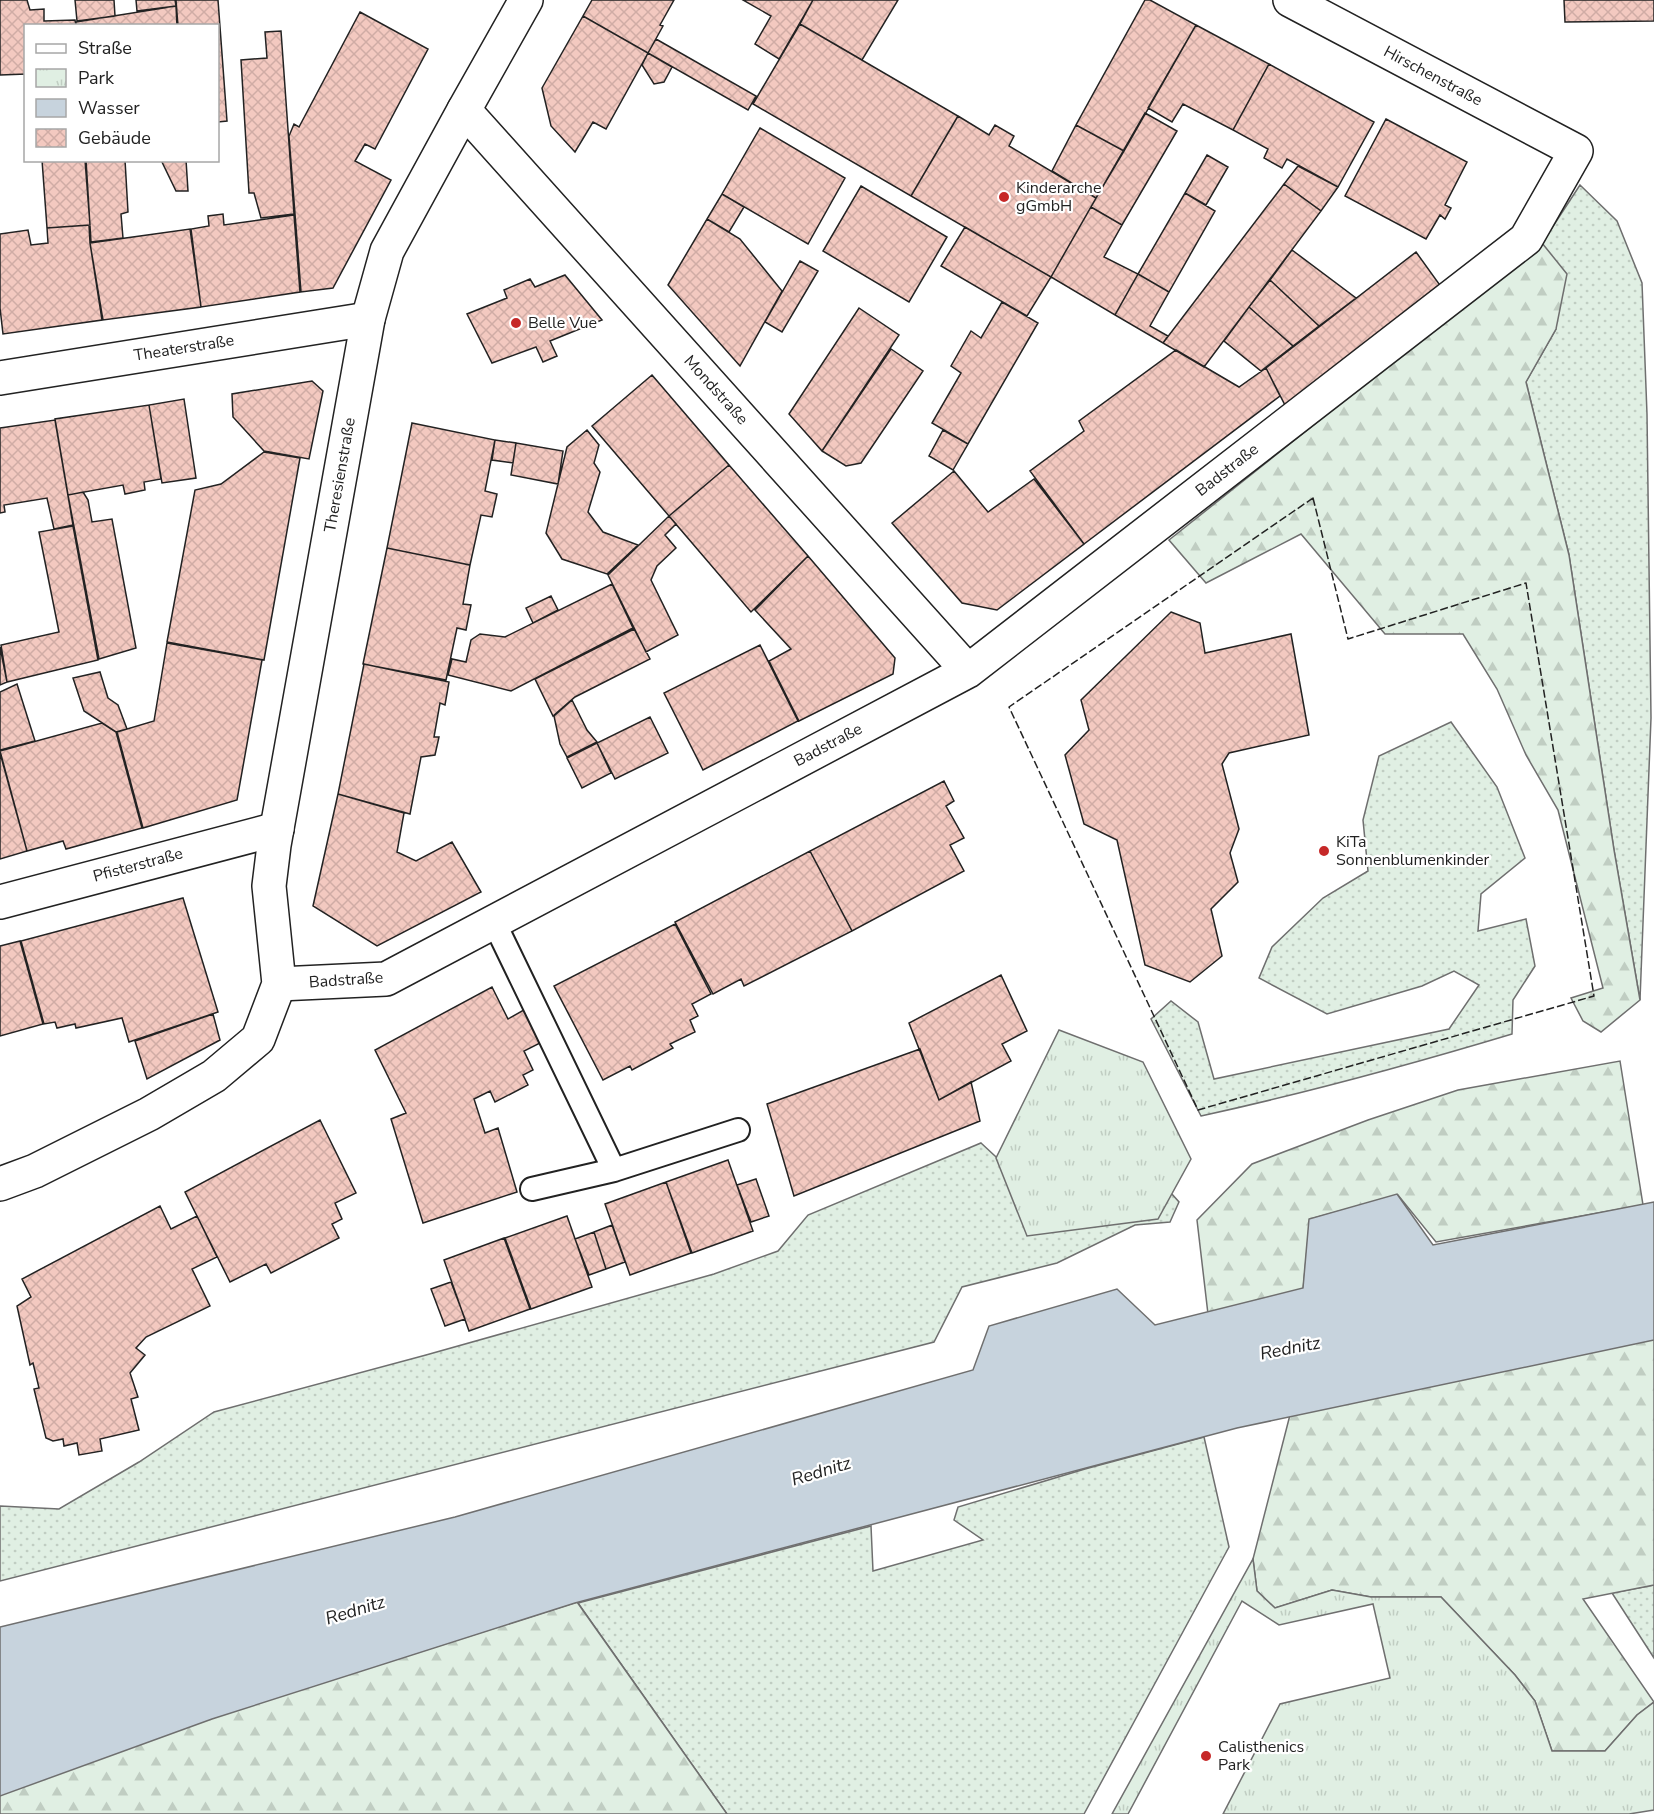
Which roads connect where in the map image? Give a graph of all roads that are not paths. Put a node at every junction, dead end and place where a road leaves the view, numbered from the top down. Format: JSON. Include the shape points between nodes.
{"nodes":[{"id":1,"x":526,"y":0,"type":"edge"},
{"id":2,"x":1290,"y":0,"type":"edge"},
{"id":3,"x":464,"y":110,"type":"junction"},
{"id":4,"x":1576,"y":151,"type":"joint"},
{"id":5,"x":368,"y":319,"type":"junction"},
{"id":6,"x":0,"y":378,"type":"edge"},
{"id":7,"x":968,"y":671,"type":"junction"},
{"id":8,"x":276,"y":829,"type":"junction"},
{"id":9,"x":0,"y":902,"type":"edge"},
{"id":10,"x":494,"y":922,"type":"junction"},
{"id":11,"x":279,"y":984,"type":"junction"},
{"id":12,"x":738,"y":1130,"type":"dead end"},
{"id":13,"x":614,"y":1170,"type":"junction"},
{"id":14,"x":0,"y":1184,"type":"edge"},
{"id":15,"x":532,"y":1189,"type":"dead end"}],
"edges":[{"from":1,"to":3,"type":"street","name":"Theresienstraße"},
{"from":2,"to":4,"type":"street","name":"Hirschenstraße"},
{"from":3,"to":5,"type":"street","name":"Theresienstraße","via":[[387,251]]},
{"from":3,"to":7,"type":"street","name":"Mondstraße"},
{"from":4,"to":7,"type":"street","name":"Badstraße","via":[[1526,238]]},
{"from":5,"to":6,"type":"street","name":"Theaterstraße"},
{"from":5,"to":8,"type":"street","name":"Theresienstraße"},
{"from":7,"to":10,"type":"street","name":"Badstraße"},
{"from":8,"to":9,"type":"street","name":"Pfisterstraße"},
{"from":8,"to":11,"type":"street","name":"Theresienstraße","via":[[269,886]]},
{"from":10,"to":11,"type":"street","name":"Badstraße","via":[[386,979]]},
{"from":10,"to":13,"type":"lane"},
{"from":11,"to":14,"type":"street","via":[[258,1039],[214,1076],[149,1114],[35,1171]]},
{"from":12,"to":13,"type":"lane"},
{"from":13,"to":15,"type":"lane"}]}
